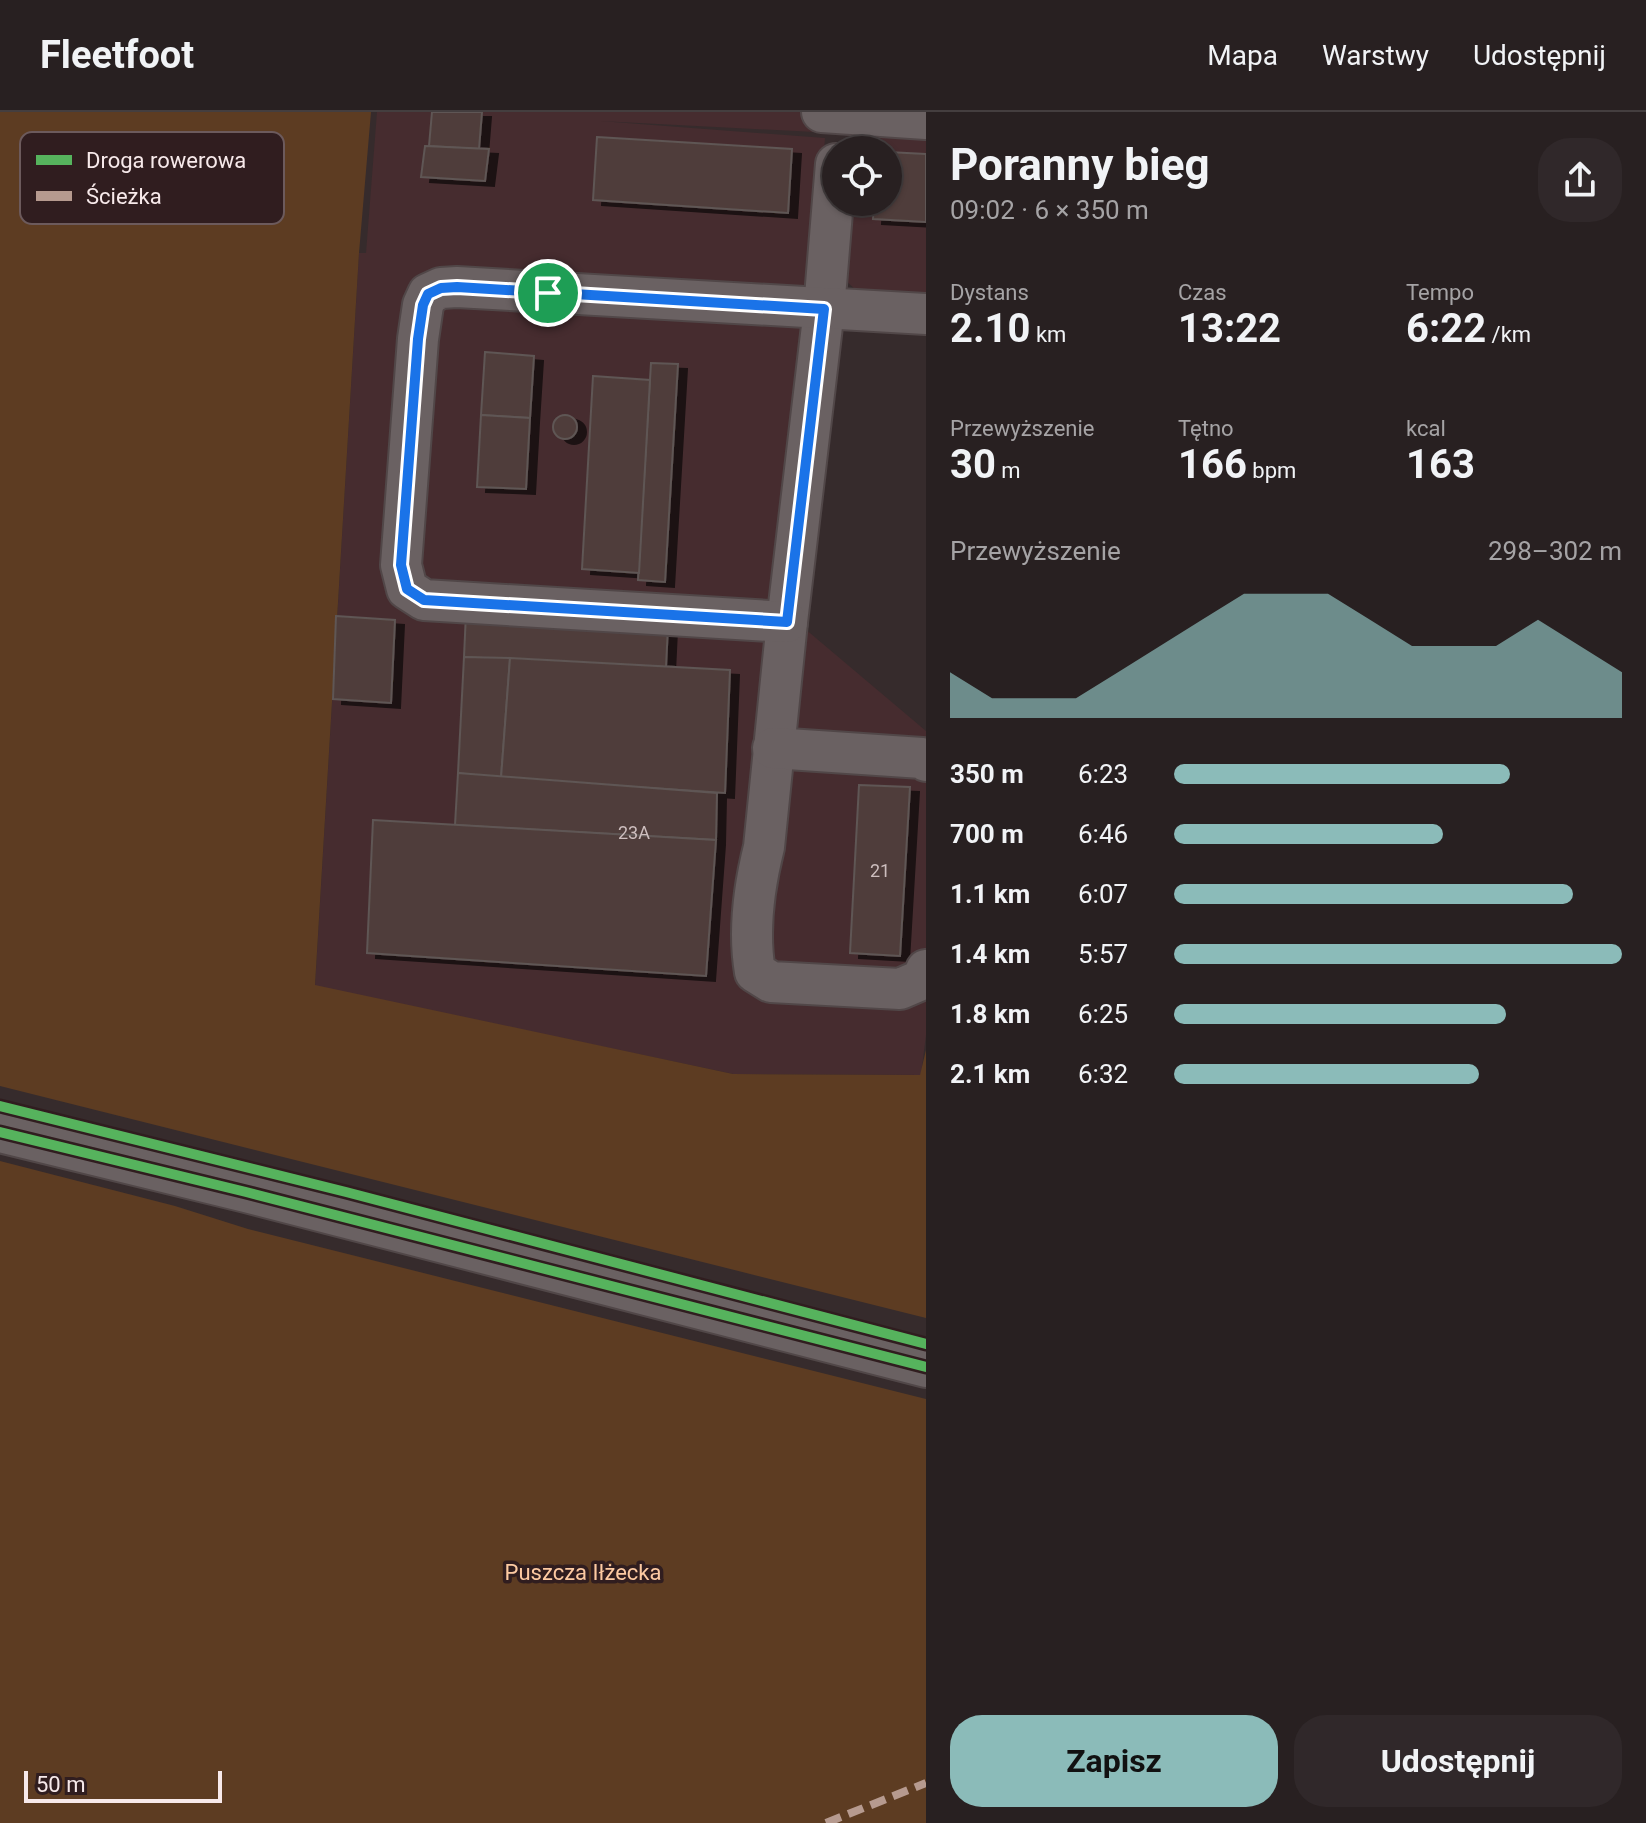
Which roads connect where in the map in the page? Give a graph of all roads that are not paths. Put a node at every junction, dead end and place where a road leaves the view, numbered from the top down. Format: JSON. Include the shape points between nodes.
{"nodes":[{"id":1,"x":822,"y":112,"type":"edge"},
{"id":2,"x":840,"y":112,"type":"edge"},
{"id":3,"x":926,"y":119,"type":"edge"},
{"id":4,"x":838,"y":136,"type":"edge"},
{"id":5,"x":832,"y":216,"type":"edge"},
{"id":6,"x":824,"y":309,"type":"junction"},
{"id":7,"x":926,"y":314,"type":"edge"},
{"id":8,"x":787,"y":622,"type":"junction"},
{"id":9,"x":773,"y":748,"type":"junction"},
{"id":10,"x":926,"y":761,"type":"edge"},
{"id":11,"x":926,"y":970,"type":"edge"},
{"id":12,"x":0,"y":1132,"type":"edge"},
{"id":13,"x":926,"y":1367,"type":"edge"}],
"edges":[{"from":1,"to":2,"type":"street"},
{"from":2,"to":3,"type":"street"},
{"from":2,"to":4,"type":"street"},
{"from":5,"to":6,"type":"street"},
{"from":6,"to":7,"type":"street"},
{"from":6,"to":8,"type":"street"},
{"from":6,"to":8,"type":"street","via":[[441,288],[428,294],[423,305],[418,339],[401,565],[407,589],[424,600]]},
{"from":8,"to":9,"type":"street"},
{"from":9,"to":10,"type":"street"},
{"from":9,"to":11,"type":"street","via":[[756,881],[755,972],[771,982],[900,989],[923,979]]},
{"from":12,"to":13,"type":"street"}]}
